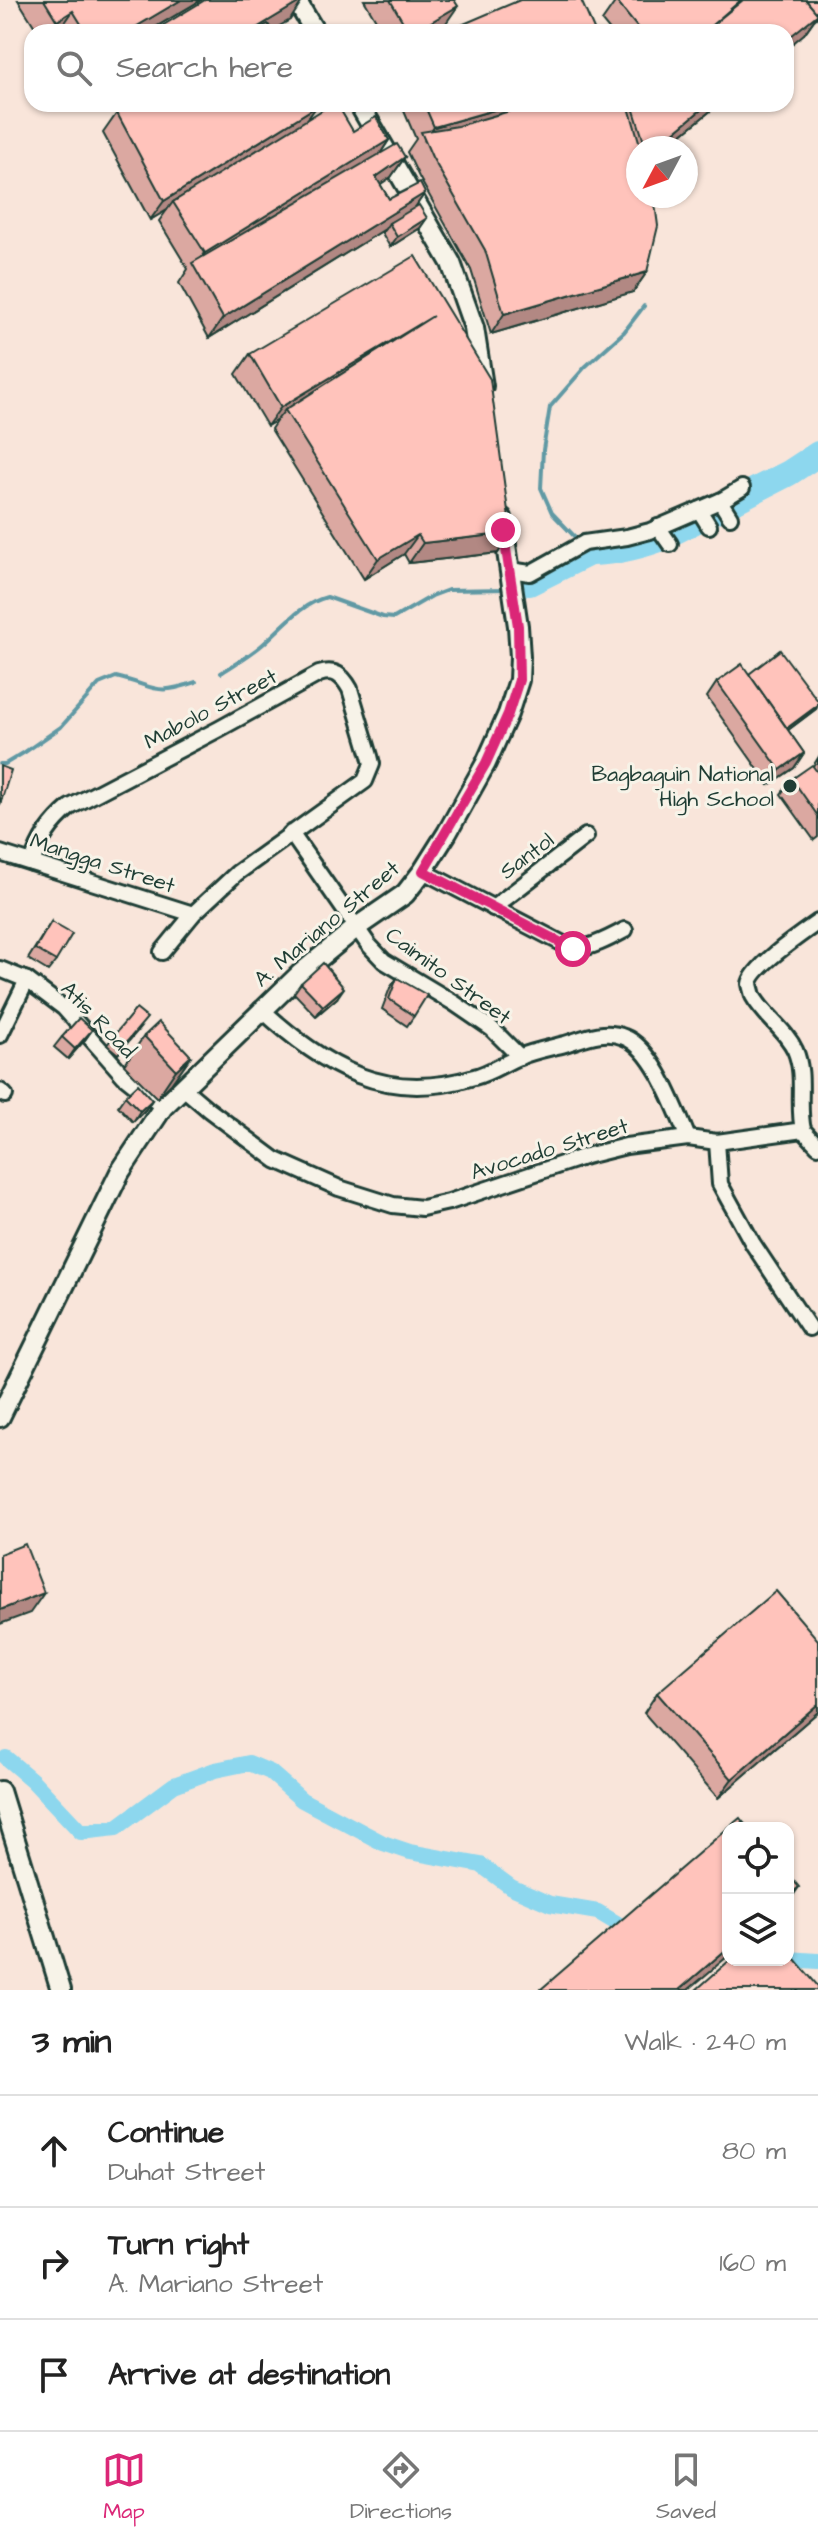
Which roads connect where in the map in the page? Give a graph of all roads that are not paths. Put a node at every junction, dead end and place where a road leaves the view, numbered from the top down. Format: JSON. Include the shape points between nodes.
{"nodes":[{"id":1,"x":296,"y":0,"type":"edge"},
{"id":2,"x":310,"y":24,"type":"edge"},
{"id":3,"x":364,"y":112,"type":"edge"},
{"id":4,"x":486,"y":410,"type":"edge"},
{"id":5,"x":742,"y":488,"type":"dead end"},
{"id":6,"x":499,"y":500,"type":"edge"},
{"id":7,"x":512,"y":580,"type":"junction"},
{"id":8,"x":369,"y":773,"type":"joint"},
{"id":9,"x":291,"y":833,"type":"junction"},
{"id":10,"x":586,"y":836,"type":"dead end"},
{"id":11,"x":0,"y":853,"type":"edge"},
{"id":12,"x":32,"y":863,"type":"junction"},
{"id":13,"x":423,"y":871,"type":"junction"},
{"id":14,"x":493,"y":908,"type":"junction"},
{"id":15,"x":193,"y":914,"type":"junction"},
{"id":16,"x":818,"y":922,"type":"edge"},
{"id":17,"x":357,"y":927,"type":"junction"},
{"id":18,"x":625,"y":930,"type":"dead end"},
{"id":19,"x":162,"y":952,"type":"dead end"},
{"id":20,"x":0,"y":969,"type":"edge"},
{"id":21,"x":27,"y":980,"type":"junction"},
{"id":22,"x":261,"y":1009,"type":"junction"},
{"id":23,"x":0,"y":1035,"type":"edge"},
{"id":24,"x":520,"y":1057,"type":"junction"},
{"id":25,"x":182,"y":1087,"type":"junction"},
{"id":26,"x":163,"y":1107,"type":"junction"},
{"id":27,"x":803,"y":1130,"type":"junction"},
{"id":28,"x":688,"y":1138,"type":"junction"},
{"id":29,"x":717,"y":1142,"type":"junction"},
{"id":30,"x":818,"y":1146,"type":"edge"},
{"id":31,"x":809,"y":1328,"type":"dead end"},
{"id":32,"x":0,"y":1417,"type":"edge"},
{"id":33,"x":0,"y":1791,"type":"edge"},
{"id":34,"x":61,"y":1990,"type":"edge"}],
"edges":[{"from":1,"to":2,"type":"street"},
{"from":3,"to":4,"type":"street","via":[[451,263],[474,328]]},
{"from":5,"to":7,"type":"street","via":[[725,508],[663,535],[584,543]]},
{"from":6,"to":7,"type":"street","name":"A. Mariano Street"},
{"from":7,"to":13,"type":"street","name":"A. Mariano Street","via":[[519,680],[486,763]]},
{"from":8,"to":9,"type":"street","name":"Mangga Street"},
{"from":8,"to":12,"type":"street","name":"Mabolo Street","via":[[372,764],[350,689],[345,679],[328,671],[70,807],[45,833]]},
{"from":9,"to":15,"type":"street","name":"Mangga Street"},
{"from":9,"to":17,"type":"street"},
{"from":10,"to":14,"type":"street","name":"Santol"},
{"from":11,"to":12,"type":"street","name":"Mangga Street"},
{"from":12,"to":15,"type":"street","name":"Mangga Street"},
{"from":13,"to":14,"type":"street"},
{"from":13,"to":17,"type":"street","name":"A. Mariano Street","via":[[405,894]]},
{"from":14,"to":18,"type":"street","via":[[573,949],[591,947]]},
{"from":15,"to":19,"type":"street","name":"Mangga Street"},
{"from":16,"to":27,"type":"street","via":[[782,948],[750,984],[794,1047]]},
{"from":17,"to":22,"type":"street","name":"A. Mariano Street"},
{"from":17,"to":24,"type":"street","name":"Caimito Street","via":[[384,961],[492,1029]]},
{"from":20,"to":21,"type":"street","name":"Atis Road"},
{"from":21,"to":23,"type":"street"},
{"from":21,"to":26,"type":"street","name":"Atis Road","via":[[64,1008],[124,1076]]},
{"from":22,"to":24,"type":"street","via":[[318,1056],[349,1073],[397,1087],[474,1077]]},
{"from":22,"to":25,"type":"street","name":"A. Mariano Street"},
{"from":24,"to":28,"type":"street","via":[[605,1033],[627,1037],[643,1051],[669,1091]]},
{"from":25,"to":26,"type":"street","name":"A. Mariano Street"},
{"from":25,"to":28,"type":"street","name":"Avocado Street","via":[[276,1160],[339,1188],[411,1207],[449,1202],[626,1146]]},
{"from":26,"to":32,"type":"street","name":"A. Mariano Street","via":[[120,1172]]},
{"from":27,"to":29,"type":"street","name":"Avocado Street"},
{"from":27,"to":30,"type":"street"},
{"from":28,"to":29,"type":"street","name":"Avocado Street"},
{"from":29,"to":31,"type":"street","via":[[720,1184]]},
{"from":33,"to":34,"type":"street"}]}
